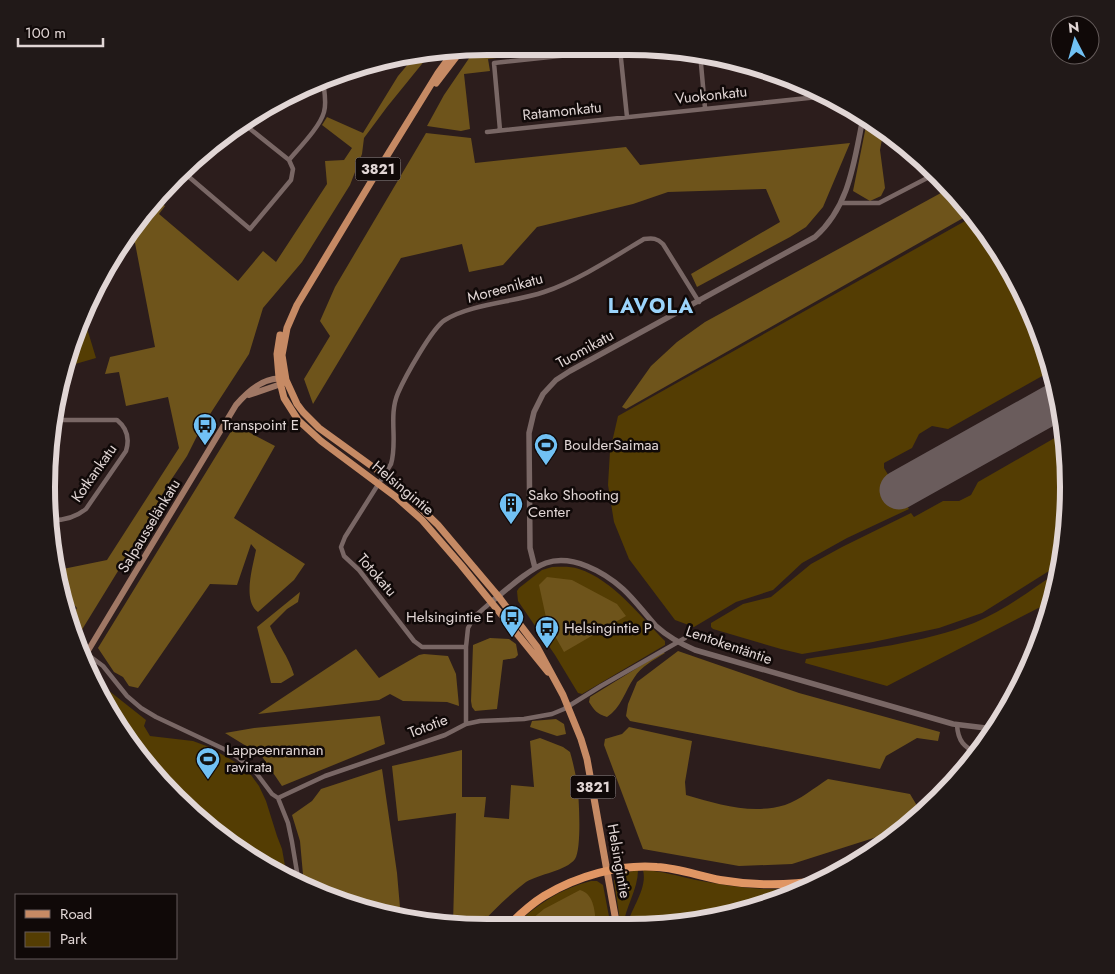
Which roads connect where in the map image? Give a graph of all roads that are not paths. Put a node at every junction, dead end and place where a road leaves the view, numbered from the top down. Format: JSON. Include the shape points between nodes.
{"nodes":[{"id":1,"x":566,"y":55,"type":"edge"},
{"id":2,"x":621,"y":55,"type":"edge"},
{"id":3,"x":457,"y":56,"type":"edge"},
{"id":4,"x":449,"y":57,"type":"edge"},
{"id":5,"x":701,"y":61,"type":"edge"},
{"id":6,"x":324,"y":87,"type":"edge"},
{"id":7,"x":809,"y":95,"type":"edge"},
{"id":8,"x":423,"y":98,"type":"junction"},
{"id":9,"x":706,"y":108,"type":"junction"},
{"id":10,"x":627,"y":117,"type":"junction"},
{"id":11,"x":862,"y":124,"type":"edge"},
{"id":12,"x":248,"y":127,"type":"edge"},
{"id":13,"x":500,"y":130,"type":"junction"},
{"id":14,"x":487,"y":132,"type":"dead end"},
{"id":15,"x":289,"y":160,"type":"junction"},
{"id":16,"x":188,"y":176,"type":"edge"},
{"id":17,"x":928,"y":177,"type":"edge"},
{"id":18,"x":842,"y":203,"type":"junction"},
{"id":19,"x":699,"y":302,"type":"junction"},
{"id":20,"x":282,"y":381,"type":"junction"},
{"id":21,"x":61,"y":420,"type":"edge"},
{"id":22,"x":384,"y":476,"type":"junction"},
{"id":23,"x":379,"y":484,"type":"junction"},
{"id":24,"x":56,"y":519,"type":"edge"},
{"id":25,"x":535,"y":568,"type":"junction"},
{"id":26,"x":498,"y":596,"type":"junction"},
{"id":27,"x":490,"y":603,"type":"junction"},
{"id":28,"x":684,"y":638,"type":"dead end"},
{"id":29,"x":677,"y":641,"type":"junction"},
{"id":30,"x":466,"y":647,"type":"junction"},
{"id":31,"x":88,"y":652,"type":"edge"},
{"id":32,"x":92,"y":660,"type":"edge"},
{"id":33,"x":558,"y":686,"type":"junction"},
{"id":34,"x":569,"y":707,"type":"junction"},
{"id":35,"x":466,"y":724,"type":"junction"},
{"id":36,"x":957,"y":725,"type":"junction"},
{"id":37,"x":986,"y":728,"type":"edge"},
{"id":38,"x":971,"y":750,"type":"edge"},
{"id":39,"x":278,"y":798,"type":"junction"},
{"id":40,"x":607,"y":871,"type":"junction"},
{"id":41,"x":297,"y":875,"type":"edge"},
{"id":42,"x":799,"y":883,"type":"edge"},
{"id":43,"x":517,"y":919,"type":"edge"},
{"id":44,"x":616,"y":919,"type":"edge"}],
"edges":[{"from":1,"to":13,"type":"street","via":[[494,63]]},
{"from":2,"to":10,"type":"street"},
{"from":3,"to":8,"type":"main road","name":"Helsingintie","number":"3821"},
{"from":4,"to":8,"type":"main road","name":"Helsingintie","number":"3821"},
{"from":5,"to":9,"type":"street"},
{"from":6,"to":15,"type":"street","via":[[324,113]]},
{"from":7,"to":9,"type":"street","name":"Vuokonkatu"},
{"from":8,"to":20,"type":"main road","name":"Helsingintie","number":"3821","via":[[297,305],[283,345]]},
{"from":9,"to":10,"type":"street","name":"Vuokonkatu"},
{"from":10,"to":13,"type":"street","name":"Ratamonkatu"},
{"from":11,"to":18,"type":"street","name":"Tuomikatu"},
{"from":12,"to":15,"type":"street"},
{"from":13,"to":14,"type":"street","name":"Ratamonkatu"},
{"from":15,"to":16,"type":"street","via":[[293,169],[291,180],[250,229]]},
{"from":17,"to":18,"type":"street","via":[[879,203]]},
{"from":18,"to":19,"type":"street","name":"Tuomikatu","via":[[826,226],[809,241]]},
{"from":19,"to":22,"type":"street","name":"Moreenikatu","via":[[664,244],[652,238],[644,239],[544,292],[444,320],[398,392],[393,416],[392,458]]},
{"from":19,"to":25,"type":"street","name":"Tuomikatu","via":[[570,371],[543,394],[529,433],[530,548]]},
{"from":20,"to":22,"type":"main road","name":"Helsingintie","number":"3821","via":[[310,420]]},
{"from":20,"to":23,"type":"main road","name":"Helsingintie","number":"3821","via":[[288,404],[304,426]]},
{"from":20,"to":31,"type":"main road","name":"Salpausselänkatu","via":[[268,381],[255,387],[236,405]]},
{"from":21,"to":24,"type":"street","name":"Kotkankatu","via":[[117,420],[126,430],[129,442],[86,509]]},
{"from":22,"to":23,"type":"street","name":"Totokatu"},
{"from":22,"to":26,"type":"main road","name":"Helsingintie","number":"3821","via":[[438,525]]},
{"from":23,"to":27,"type":"main road","name":"Helsingintie","number":"3821","via":[[403,502],[434,533]]},
{"from":23,"to":30,"type":"street","name":"Totokatu","via":[[345,537],[341,547],[344,556],[422,647]]},
{"from":25,"to":26,"type":"street","name":"Lentokentäntie"},
{"from":25,"to":29,"type":"street","name":"Lentokentäntie","via":[[546,563],[567,561],[594,570],[623,589],[657,627]]},
{"from":26,"to":27,"type":"street","name":"Lentokentäntie"},
{"from":26,"to":33,"type":"main road","name":"Helsingintie","number":"3821","via":[[537,647]]},
{"from":27,"to":30,"type":"street","name":"Tototie","via":[[471,621]]},
{"from":27,"to":33,"type":"main road","name":"Helsingintie","number":"3821"},
{"from":28,"to":29,"type":"street"},
{"from":29,"to":34,"type":"street"},
{"from":29,"to":36,"type":"street","name":"Lentokentäntie","via":[[720,658]]},
{"from":30,"to":35,"type":"street","name":"Tototie"},
{"from":32,"to":39,"type":"street","via":[[103,666],[142,708],[237,757],[254,770]]},
{"from":33,"to":34,"type":"main road","name":"Helsingintie","number":"3821"},
{"from":34,"to":35,"type":"street","via":[[552,714]]},
{"from":34,"to":40,"type":"main road","name":"Helsingintie","number":"3821","via":[[587,759]]},
{"from":35,"to":39,"type":"street","name":"Tototie","via":[[445,735],[325,776]]},
{"from":36,"to":37,"type":"street","name":"Lentokentäntie"},
{"from":36,"to":38,"type":"street","via":[[961,742]]},
{"from":39,"to":41,"type":"street","via":[[290,833]]},
{"from":40,"to":42,"type":"highway","via":[[659,867],[748,885]]},
{"from":40,"to":43,"type":"highway","via":[[544,896]]},
{"from":40,"to":44,"type":"main road","name":"Helsingintie","number":"3821"}]}
